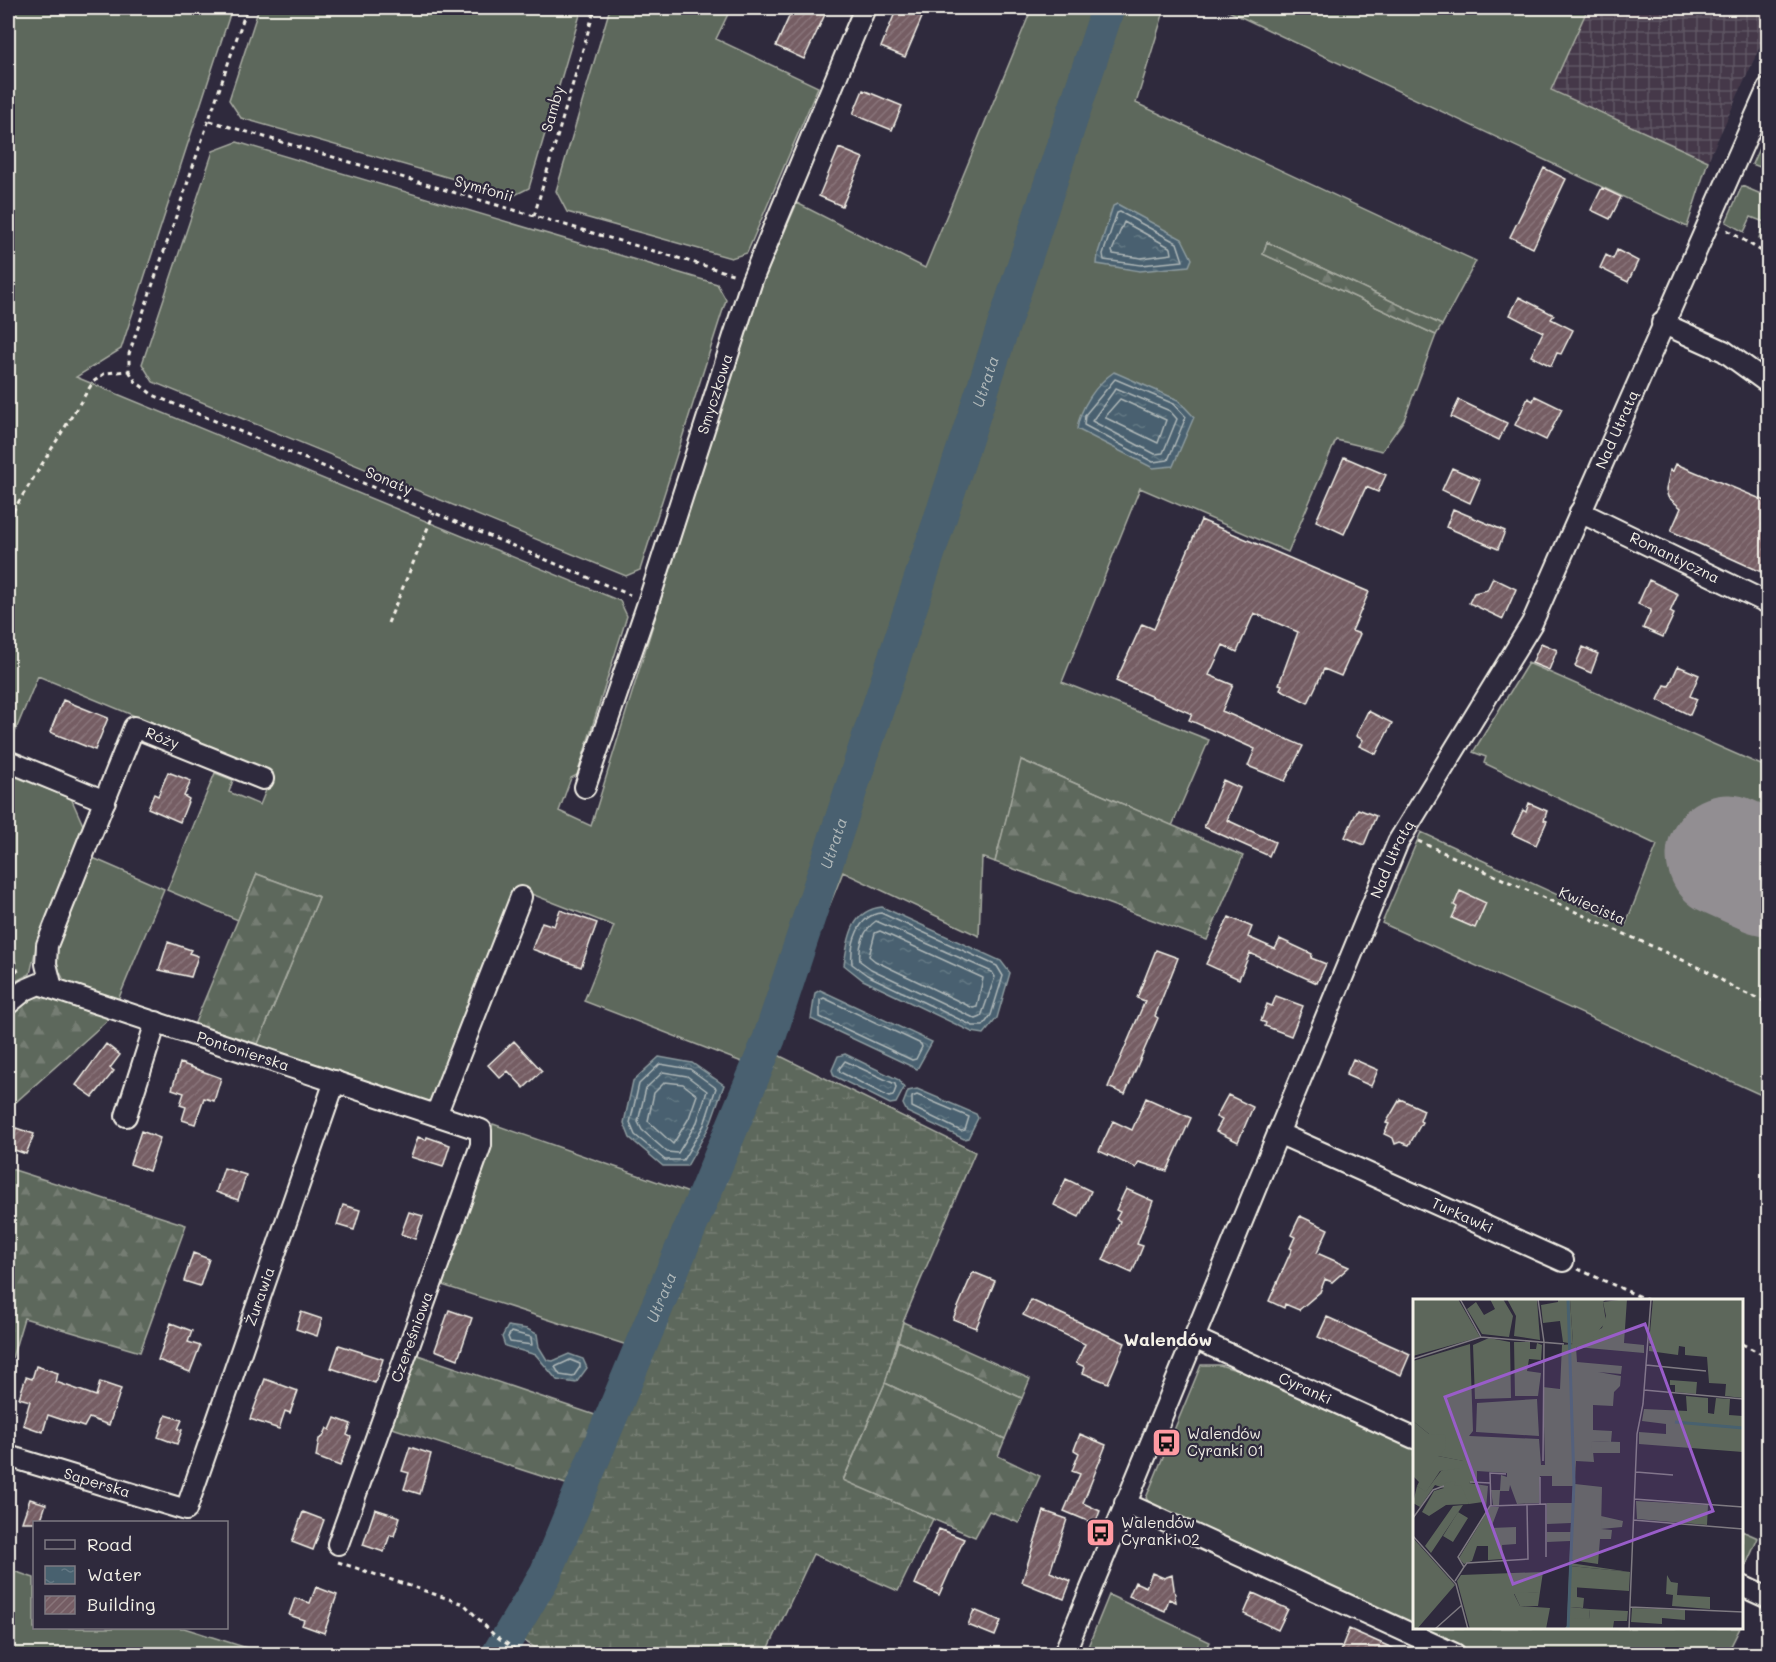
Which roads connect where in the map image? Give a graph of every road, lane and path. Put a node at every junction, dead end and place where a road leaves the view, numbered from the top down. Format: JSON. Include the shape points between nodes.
{"nodes":[{"id":1,"x":248,"y":8,"type":"edge"},
{"id":2,"x":595,"y":8,"type":"edge"},
{"id":3,"x":865,"y":8,"type":"edge"},
{"id":4,"x":1768,"y":88,"type":"edge"},
{"id":5,"x":209,"y":120,"type":"junction"},
{"id":6,"x":534,"y":216,"type":"junction"},
{"id":7,"x":1708,"y":222,"type":"junction"},
{"id":8,"x":1768,"y":255,"type":"edge"},
{"id":9,"x":752,"y":280,"type":"junction"},
{"id":10,"x":1662,"y":323,"type":"junction"},
{"id":11,"x":129,"y":371,"type":"junction"},
{"id":12,"x":1768,"y":383,"type":"edge"},
{"id":13,"x":1580,"y":512,"type":"junction"},
{"id":14,"x":434,"y":513,"type":"junction"},
{"id":15,"x":8,"y":519,"type":"edge"},
{"id":16,"x":648,"y":603,"type":"junction"},
{"id":17,"x":1768,"y":603,"type":"edge"},
{"id":18,"x":388,"y":623,"type":"dead end"},
{"id":19,"x":8,"y":761,"type":"edge"},
{"id":20,"x":263,"y":779,"type":"dead end"},
{"id":21,"x":585,"y":787,"type":"dead end"},
{"id":22,"x":105,"y":801,"type":"junction"},
{"id":23,"x":1403,"y":834,"type":"junction"},
{"id":24,"x":521,"y":897,"type":"dead end"},
{"id":25,"x":8,"y":943,"type":"edge"},
{"id":26,"x":52,"y":988,"type":"junction"},
{"id":27,"x":25,"y":990,"type":"junction"},
{"id":28,"x":8,"y":1004,"type":"edge"},
{"id":29,"x":1768,"y":1004,"type":"edge"},
{"id":30,"x":156,"y":1022,"type":"junction"},
{"id":31,"x":335,"y":1081,"type":"junction"},
{"id":32,"x":436,"y":1114,"type":"junction"},
{"id":33,"x":126,"y":1116,"type":"dead end"},
{"id":34,"x":481,"y":1130,"type":"joint"},
{"id":35,"x":1278,"y":1133,"type":"junction"},
{"id":36,"x":1563,"y":1262,"type":"joint"},
{"id":37,"x":1645,"y":1299,"type":"edge"},
{"id":38,"x":1194,"y":1338,"type":"junction"},
{"id":39,"x":1743,"y":1344,"type":"edge"},
{"id":40,"x":1768,"y":1357,"type":"edge"},
{"id":41,"x":1413,"y":1438,"type":"edge"},
{"id":42,"x":8,"y":1456,"type":"edge"},
{"id":43,"x":1125,"y":1503,"type":"junction"},
{"id":44,"x":186,"y":1510,"type":"joint"},
{"id":45,"x":338,"y":1545,"type":"joint"},
{"id":46,"x":1743,"y":1586,"type":"edge"},
{"id":47,"x":1768,"y":1598,"type":"edge"},
{"id":48,"x":522,"y":1654,"type":"edge"},
{"id":49,"x":1064,"y":1654,"type":"edge"},
{"id":50,"x":1455,"y":1654,"type":"edge"}],
"edges":[{"from":1,"to":5,"type":"path"},
{"from":2,"to":6,"type":"path","name":"Samby"},
{"from":3,"to":9,"type":"street","name":"Smyczkowa"},
{"from":4,"to":7,"type":"street","name":"Nad Utratą"},
{"from":5,"to":6,"type":"path","name":"Symfonii"},
{"from":5,"to":11,"type":"path","via":[[129,354]]},
{"from":6,"to":9,"type":"path","name":"Symfonii"},
{"from":7,"to":8,"type":"path","via":[[1738,235]]},
{"from":7,"to":10,"type":"street","name":"Nad Utratą"},
{"from":9,"to":16,"type":"street","name":"Smyczkowa"},
{"from":10,"to":12,"type":"street","via":[[1724,351]]},
{"from":10,"to":13,"type":"street","name":"Nad Utratą"},
{"from":11,"to":14,"type":"path","name":"Sonaty","via":[[153,395]]},
{"from":11,"to":15,"type":"path","via":[[105,374],[93,382]]},
{"from":13,"to":17,"type":"street","name":"Romantyczna"},
{"from":13,"to":23,"type":"street","name":"Nad Utratą","via":[[1532,623]]},
{"from":14,"to":16,"type":"path","name":"Sonaty"},
{"from":14,"to":18,"type":"path"},
{"from":16,"to":21,"type":"street","name":"Smyczkowa"},
{"from":19,"to":22,"type":"street"},
{"from":20,"to":22,"type":"street","name":"Róży","via":[[134,727]]},
{"from":22,"to":26,"type":"street","name":"Róży","via":[[47,945],[46,964]]},
{"from":23,"to":29,"type":"path","name":"Kwiecista","via":[[1707,971]]},
{"from":23,"to":35,"type":"street","name":"Nad Utratą"},
{"from":24,"to":32,"type":"street"},
{"from":25,"to":27,"type":"path"},
{"from":26,"to":27,"type":"street","name":"Pontonierska","via":[[39,984]]},
{"from":26,"to":30,"type":"street","name":"Pontonierska"},
{"from":27,"to":28,"type":"street"},
{"from":30,"to":31,"type":"street","name":"Pontonierska"},
{"from":30,"to":33,"type":"street"},
{"from":31,"to":32,"type":"street","name":"Pontonierska"},
{"from":31,"to":44,"type":"street","name":"Żurawia"},
{"from":32,"to":34,"type":"street","name":"Pontonierska"},
{"from":34,"to":45,"type":"street","name":"Czereśniowa","via":[[481,1145]]},
{"from":35,"to":36,"type":"street","name":"Turkawki"},
{"from":35,"to":38,"type":"street","name":"Nad Utratą"},
{"from":36,"to":37,"type":"path"},
{"from":38,"to":41,"type":"street","name":"Cyranki"},
{"from":38,"to":43,"type":"street","name":"Nad Utratą"},
{"from":39,"to":40,"type":"path"},
{"from":42,"to":44,"type":"street","name":"Saperska"},
{"from":43,"to":49,"type":"street","name":"Nad Utratą"},
{"from":43,"to":50,"type":"street"},
{"from":45,"to":48,"type":"path","via":[[338,1564],[464,1604],[493,1634]]},
{"from":46,"to":47,"type":"street"}]}
